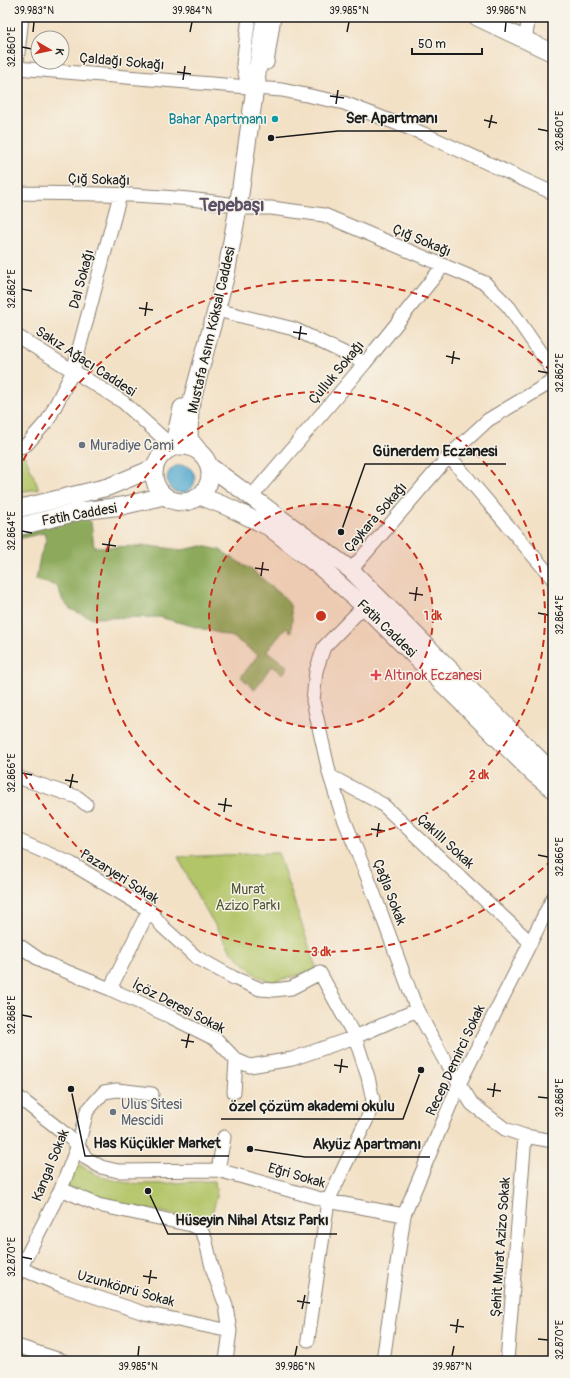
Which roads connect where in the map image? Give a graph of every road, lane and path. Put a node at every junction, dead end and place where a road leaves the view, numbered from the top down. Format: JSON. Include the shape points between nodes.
{"nodes":[{"id":1,"x":22,"y":17,"type":"edge"},
{"id":2,"x":249,"y":17,"type":"edge"},
{"id":3,"x":258,"y":17,"type":"edge"},
{"id":4,"x":265,"y":17,"type":"edge"},
{"id":5,"x":274,"y":17,"type":"edge"},
{"id":6,"x":477,"y":17,"type":"edge"},
{"id":7,"x":529,"y":17,"type":"edge"},
{"id":8,"x":525,"y":40,"type":"junction"},
{"id":9,"x":553,"y":53,"type":"edge"},
{"id":10,"x":17,"y":62,"type":"edge"},
{"id":11,"x":17,"y":68,"type":"edge"},
{"id":12,"x":252,"y":88,"type":"junction"},
{"id":13,"x":17,"y":193,"type":"edge"},
{"id":14,"x":553,"y":193,"type":"edge"},
{"id":15,"x":120,"y":195,"type":"junction"},
{"id":16,"x":233,"y":206,"type":"junction"},
{"id":17,"x":443,"y":266,"type":"junction"},
{"id":18,"x":217,"y":310,"type":"junction"},
{"id":19,"x":17,"y":336,"type":"edge"},
{"id":20,"x":365,"y":363,"type":"junction"},
{"id":21,"x":73,"y":371,"type":"junction"},
{"id":22,"x":553,"y":371,"type":"edge"},
{"id":23,"x":553,"y":381,"type":"edge"},
{"id":24,"x":17,"y":446,"type":"edge"},
{"id":25,"x":173,"y":447,"type":"junction"},
{"id":26,"x":198,"y":450,"type":"junction"},
{"id":27,"x":449,"y":456,"type":"junction"},
{"id":28,"x":209,"y":466,"type":"junction"},
{"id":29,"x":154,"y":468,"type":"junction"},
{"id":30,"x":164,"y":496,"type":"junction"},
{"id":31,"x":200,"y":496,"type":"junction"},
{"id":32,"x":251,"y":497,"type":"junction"},
{"id":33,"x":17,"y":509,"type":"edge"},
{"id":34,"x":17,"y":526,"type":"edge"},
{"id":35,"x":351,"y":570,"type":"junction"},
{"id":36,"x":553,"y":579,"type":"edge"},
{"id":37,"x":364,"y":606,"type":"junction"},
{"id":38,"x":553,"y":771,"type":"edge"},
{"id":39,"x":330,"y":776,"type":"junction"},
{"id":40,"x":17,"y":777,"type":"edge"},
{"id":41,"x":553,"y":789,"type":"edge"},
{"id":42,"x":86,"y":804,"type":"dead end"},
{"id":43,"x":17,"y":840,"type":"edge"},
{"id":44,"x":553,"y":898,"type":"edge"},
{"id":45,"x":149,"y":910,"type":"junction"},
{"id":46,"x":530,"y":942,"type":"junction"},
{"id":47,"x":17,"y":944,"type":"edge"},
{"id":48,"x":110,"y":989,"type":"junction"},
{"id":49,"x":417,"y":1010,"type":"junction"},
{"id":50,"x":355,"y":1037,"type":"junction"},
{"id":51,"x":236,"y":1060,"type":"junction"},
{"id":52,"x":459,"y":1084,"type":"junction"},
{"id":53,"x":234,"y":1092,"type":"dead end"},
{"id":54,"x":152,"y":1094,"type":"dead end"},
{"id":55,"x":17,"y":1096,"type":"edge"},
{"id":56,"x":525,"y":1136,"type":"junction"},
{"id":57,"x":224,"y":1137,"type":"dead end"},
{"id":58,"x":553,"y":1141,"type":"edge"},
{"id":59,"x":78,"y":1145,"type":"junction"},
{"id":60,"x":218,"y":1170,"type":"junction"},
{"id":61,"x":61,"y":1189,"type":"junction"},
{"id":62,"x":328,"y":1201,"type":"junction"},
{"id":63,"x":404,"y":1215,"type":"junction"},
{"id":64,"x":18,"y":1270,"type":"edge"},
{"id":65,"x":230,"y":1331,"type":"junction"},
{"id":66,"x":308,"y":1340,"type":"dead end"},
{"id":67,"x":17,"y":1346,"type":"edge"},
{"id":68,"x":63,"y":1361,"type":"edge"},
{"id":69,"x":226,"y":1361,"type":"edge"},
{"id":70,"x":383,"y":1361,"type":"edge"},
{"id":71,"x":508,"y":1361,"type":"edge"}],
"edges":[{"from":1,"to":10,"type":"street"},
{"from":2,"to":12,"type":"street","name":"Mustafa Asım Köksal Caddesi","via":[[243,64]]},
{"from":3,"to":12,"type":"main road","name":"Mustafa Asım Köksal Caddesi"},
{"from":4,"to":12,"type":"main road","name":"Mustafa Asım Köksal Caddesi"},
{"from":5,"to":12,"type":"street","name":"Mustafa Asım Köksal Caddesi","via":[[266,66]]},
{"from":6,"to":8,"type":"main road"},
{"from":7,"to":8,"type":"street"},
{"from":8,"to":9,"type":"main road"},
{"from":11,"to":12,"type":"street","name":"Çaldağı Sokağı"},
{"from":12,"to":14,"type":"street","name":"Çaldağı Sokağı","via":[[282,90],[344,103],[424,134]]},
{"from":12,"to":16,"type":"main road","name":"Mustafa Asım Köksal Caddesi"},
{"from":13,"to":15,"type":"street","name":"Çığ Sokağı"},
{"from":15,"to":16,"type":"street","name":"Çığ Sokağı","via":[[210,201]]},
{"from":15,"to":21,"type":"street","name":"Dal Sokağı"},
{"from":16,"to":17,"type":"street","name":"Çığ Sokağı","via":[[324,215]]},
{"from":16,"to":18,"type":"main road","name":"Mustafa Asım Köksal Caddesi","via":[[226,274]]},
{"from":16,"to":25,"type":"main road","name":"Mustafa Asım Köksal Caddesi"},
{"from":17,"to":20,"type":"street","name":"Çulluk Sokağı"},
{"from":17,"to":22,"type":"street","name":"Çığ Sokağı","via":[[485,283],[509,307]]},
{"from":18,"to":20,"type":"street","via":[[294,329]]},
{"from":18,"to":26,"type":"main road","name":"Mustafa Asım Köksal Caddesi","via":[[190,407],[189,439]]},
{"from":19,"to":21,"type":"street","name":"Sakız Ağacı Caddesi"},
{"from":20,"to":32,"type":"street","name":"Çulluk Sokağı"},
{"from":21,"to":24,"type":"street","name":"Dal Sokağı","via":[[48,420],[27,444]]},
{"from":21,"to":25,"type":"street","name":"Sakız Ağacı Caddesi","via":[[123,402]]},
{"from":23,"to":27,"type":"street","name":"Çaykara Sokağı","via":[[488,420]]},
{"from":25,"to":26,"type":"main road","via":[[186,446]]},
{"from":25,"to":29,"type":"main road","via":[[164,451]]},
{"from":26,"to":28,"type":"main road"},
{"from":27,"to":35,"type":"street","name":"Çaykara Sokağı"},
{"from":27,"to":36,"type":"street"},
{"from":28,"to":31,"type":"main road","via":[[209,482]]},
{"from":28,"to":32,"type":"main road","name":"Fatih Caddesi"},
{"from":29,"to":30,"type":"main road","via":[[155,483]]},
{"from":29,"to":33,"type":"main road","name":"Fatih Caddesi","via":[[108,487]]},
{"from":30,"to":31,"type":"main road","via":[[182,502]]},
{"from":30,"to":34,"type":"main road","name":"Fatih Caddesi"},
{"from":31,"to":37,"type":"main road","name":"Fatih Caddesi","via":[[268,527],[320,567]]},
{"from":32,"to":35,"type":"main road","name":"Fatih Caddesi"},
{"from":35,"to":38,"type":"main road","name":"Fatih Caddesi"},
{"from":37,"to":39,"type":"street","name":"Çağla Sokak","via":[[324,647],[316,671],[313,702]]},
{"from":37,"to":41,"type":"main road","name":"Fatih Caddesi","via":[[533,773]]},
{"from":39,"to":46,"type":"street","name":"Çakıllı Sokak","via":[[382,804]]},
{"from":39,"to":49,"type":"street","name":"Çağla Sokak"},
{"from":40,"to":42,"type":"street","via":[[77,797]]},
{"from":43,"to":45,"type":"street","name":"Pazaryeri Sokak","via":[[72,864]]},
{"from":44,"to":46,"type":"street","name":"Recep Demirci Sokak"},
{"from":45,"to":48,"type":"street"},
{"from":45,"to":50,"type":"street","name":"Pazaryeri Sokak","via":[[163,927],[196,957],[234,978],[260,988],[291,988],[320,973]]},
{"from":46,"to":52,"type":"street","name":"Recep Demirci Sokak"},
{"from":47,"to":48,"type":"street","name":"İçöz Deresi Sokak","via":[[43,962]]},
{"from":48,"to":51,"type":"street","name":"İçöz Deresi Sokak","via":[[217,1040]]},
{"from":49,"to":50,"type":"street"},
{"from":49,"to":52,"type":"street","name":"Çağla Sokak"},
{"from":50,"to":51,"type":"street","via":[[292,1059],[250,1066]]},
{"from":50,"to":62,"type":"street","name":"Pazaryeri Sokak","via":[[373,1100],[368,1117]]},
{"from":51,"to":53,"type":"street"},
{"from":52,"to":56,"type":"street","name":"Çağla Sokak","via":[[472,1104],[505,1129]]},
{"from":52,"to":63,"type":"street","name":"Recep Demirci Sokak"},
{"from":54,"to":59,"type":"street","name":"Kangal Sokak","via":[[117,1090],[104,1092],[87,1111]]},
{"from":55,"to":59,"type":"street","name":"Eğri Sokak"},
{"from":56,"to":58,"type":"street","name":"Çağla Sokak"},
{"from":56,"to":71,"type":"street","name":"Şehit Murat Azizo Sokak"},
{"from":57,"to":60,"type":"street"},
{"from":59,"to":60,"type":"street","name":"Eğri Sokak","via":[[86,1158],[101,1167],[118,1171]]},
{"from":59,"to":61,"type":"street","name":"Kangal Sokak"},
{"from":60,"to":62,"type":"street","name":"Eğri Sokak"},
{"from":61,"to":64,"type":"street","name":"Kangal Sokak"},
{"from":61,"to":65,"type":"street","via":[[98,1205],[200,1229],[226,1306]]},
{"from":62,"to":63,"type":"street","name":"Eğri Sokak"},
{"from":62,"to":66,"type":"street","name":"Pazaryeri Sokak"},
{"from":63,"to":70,"type":"street","name":"Recep Demirci Sokak"},
{"from":64,"to":65,"type":"street","name":"Uzunköprü Sokak","via":[[144,1313]]},
{"from":65,"to":69,"type":"street"},
{"from":67,"to":68,"type":"street"}]}
